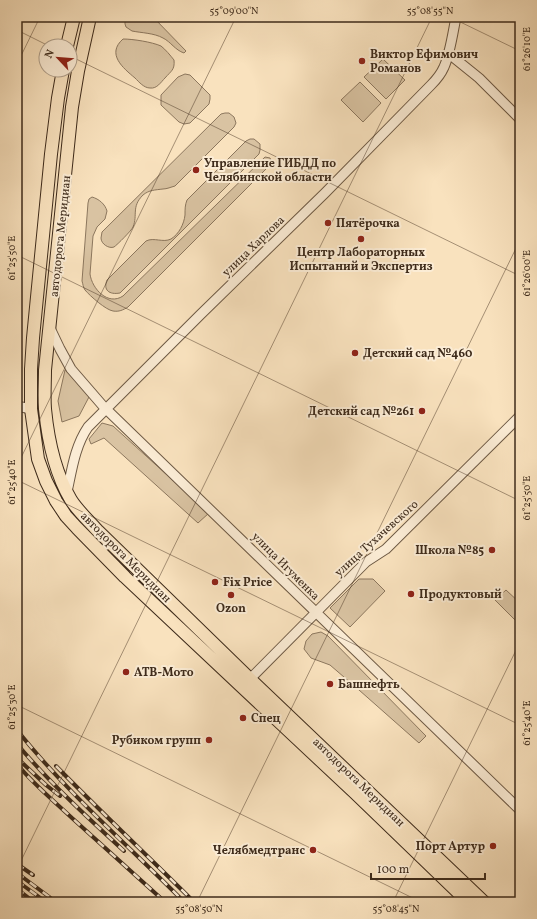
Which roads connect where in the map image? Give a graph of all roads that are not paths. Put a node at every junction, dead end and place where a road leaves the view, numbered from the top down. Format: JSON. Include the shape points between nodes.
{"nodes":[{"id":1,"x":74,"y":17,"type":"edge"},
{"id":2,"x":90,"y":17,"type":"edge"},
{"id":3,"x":452,"y":17,"type":"edge"},
{"id":4,"x":456,"y":17,"type":"edge"},
{"id":5,"x":453,"y":32,"type":"junction"},
{"id":6,"x":69,"y":38,"type":"edge"},
{"id":7,"x":448,"y":53,"type":"junction"},
{"id":8,"x":62,"y":78,"type":"edge"},
{"id":9,"x":520,"y":119,"type":"edge"},
{"id":10,"x":50,"y":328,"type":"junction"},
{"id":11,"x":17,"y":406,"type":"edge"},
{"id":12,"x":106,"y":408,"type":"junction"},
{"id":13,"x":31,"y":409,"type":"junction"},
{"id":14,"x":520,"y":416,"type":"edge"},
{"id":15,"x":67,"y":492,"type":"junction"},
{"id":16,"x":316,"y":613,"type":"junction"},
{"id":17,"x":250,"y":679,"type":"junction"},
{"id":18,"x":520,"y":810,"type":"edge"},
{"id":19,"x":468,"y":902,"type":"edge"},
{"id":20,"x":484,"y":902,"type":"edge"}],
"edges":[{"from":1,"to":6,"type":"main road"},
{"from":2,"to":10,"type":"main road","name":"автодорога Меридиан","via":[[72,107]]},
{"from":3,"to":5,"type":"street"},
{"from":4,"to":5,"type":"street","name":"улица Харлова"},
{"from":5,"to":7,"type":"street","name":"улица Харлова"},
{"from":7,"to":9,"type":"street","via":[[479,78]]},
{"from":7,"to":12,"type":"street","name":"улица Харлова","via":[[444,67],[431,86]]},
{"from":8,"to":13,"type":"main road","name":"автодорога Меридиан","via":[[51,154],[33,338]]},
{"from":10,"to":12,"type":"street","name":"улица Игуменка","via":[[71,369]]},
{"from":10,"to":15,"type":"main road","name":"автодорога Меридиан","via":[[45,408],[50,443],[58,473]]},
{"from":11,"to":13,"type":"street"},
{"from":12,"to":15,"type":"street","name":"улица Харлова","via":[[88,427],[79,442]]},
{"from":12,"to":16,"type":"street","name":"улица Игуменка"},
{"from":13,"to":19,"type":"main road","name":"автодорога Меридиан","via":[[38,459],[56,501],[70,520],[126,577]]},
{"from":14,"to":16,"type":"street","name":"улица Тухачевского","via":[[386,549],[366,562]]},
{"from":15,"to":17,"type":"main road","name":"автодорога Меридиан","via":[[97,530]]},
{"from":16,"to":17,"type":"street","name":"улица Тухачевского"},
{"from":16,"to":18,"type":"street","name":"улица Игуменка"},
{"from":17,"to":20,"type":"main road","name":"автодорога Меридиан"}]}
